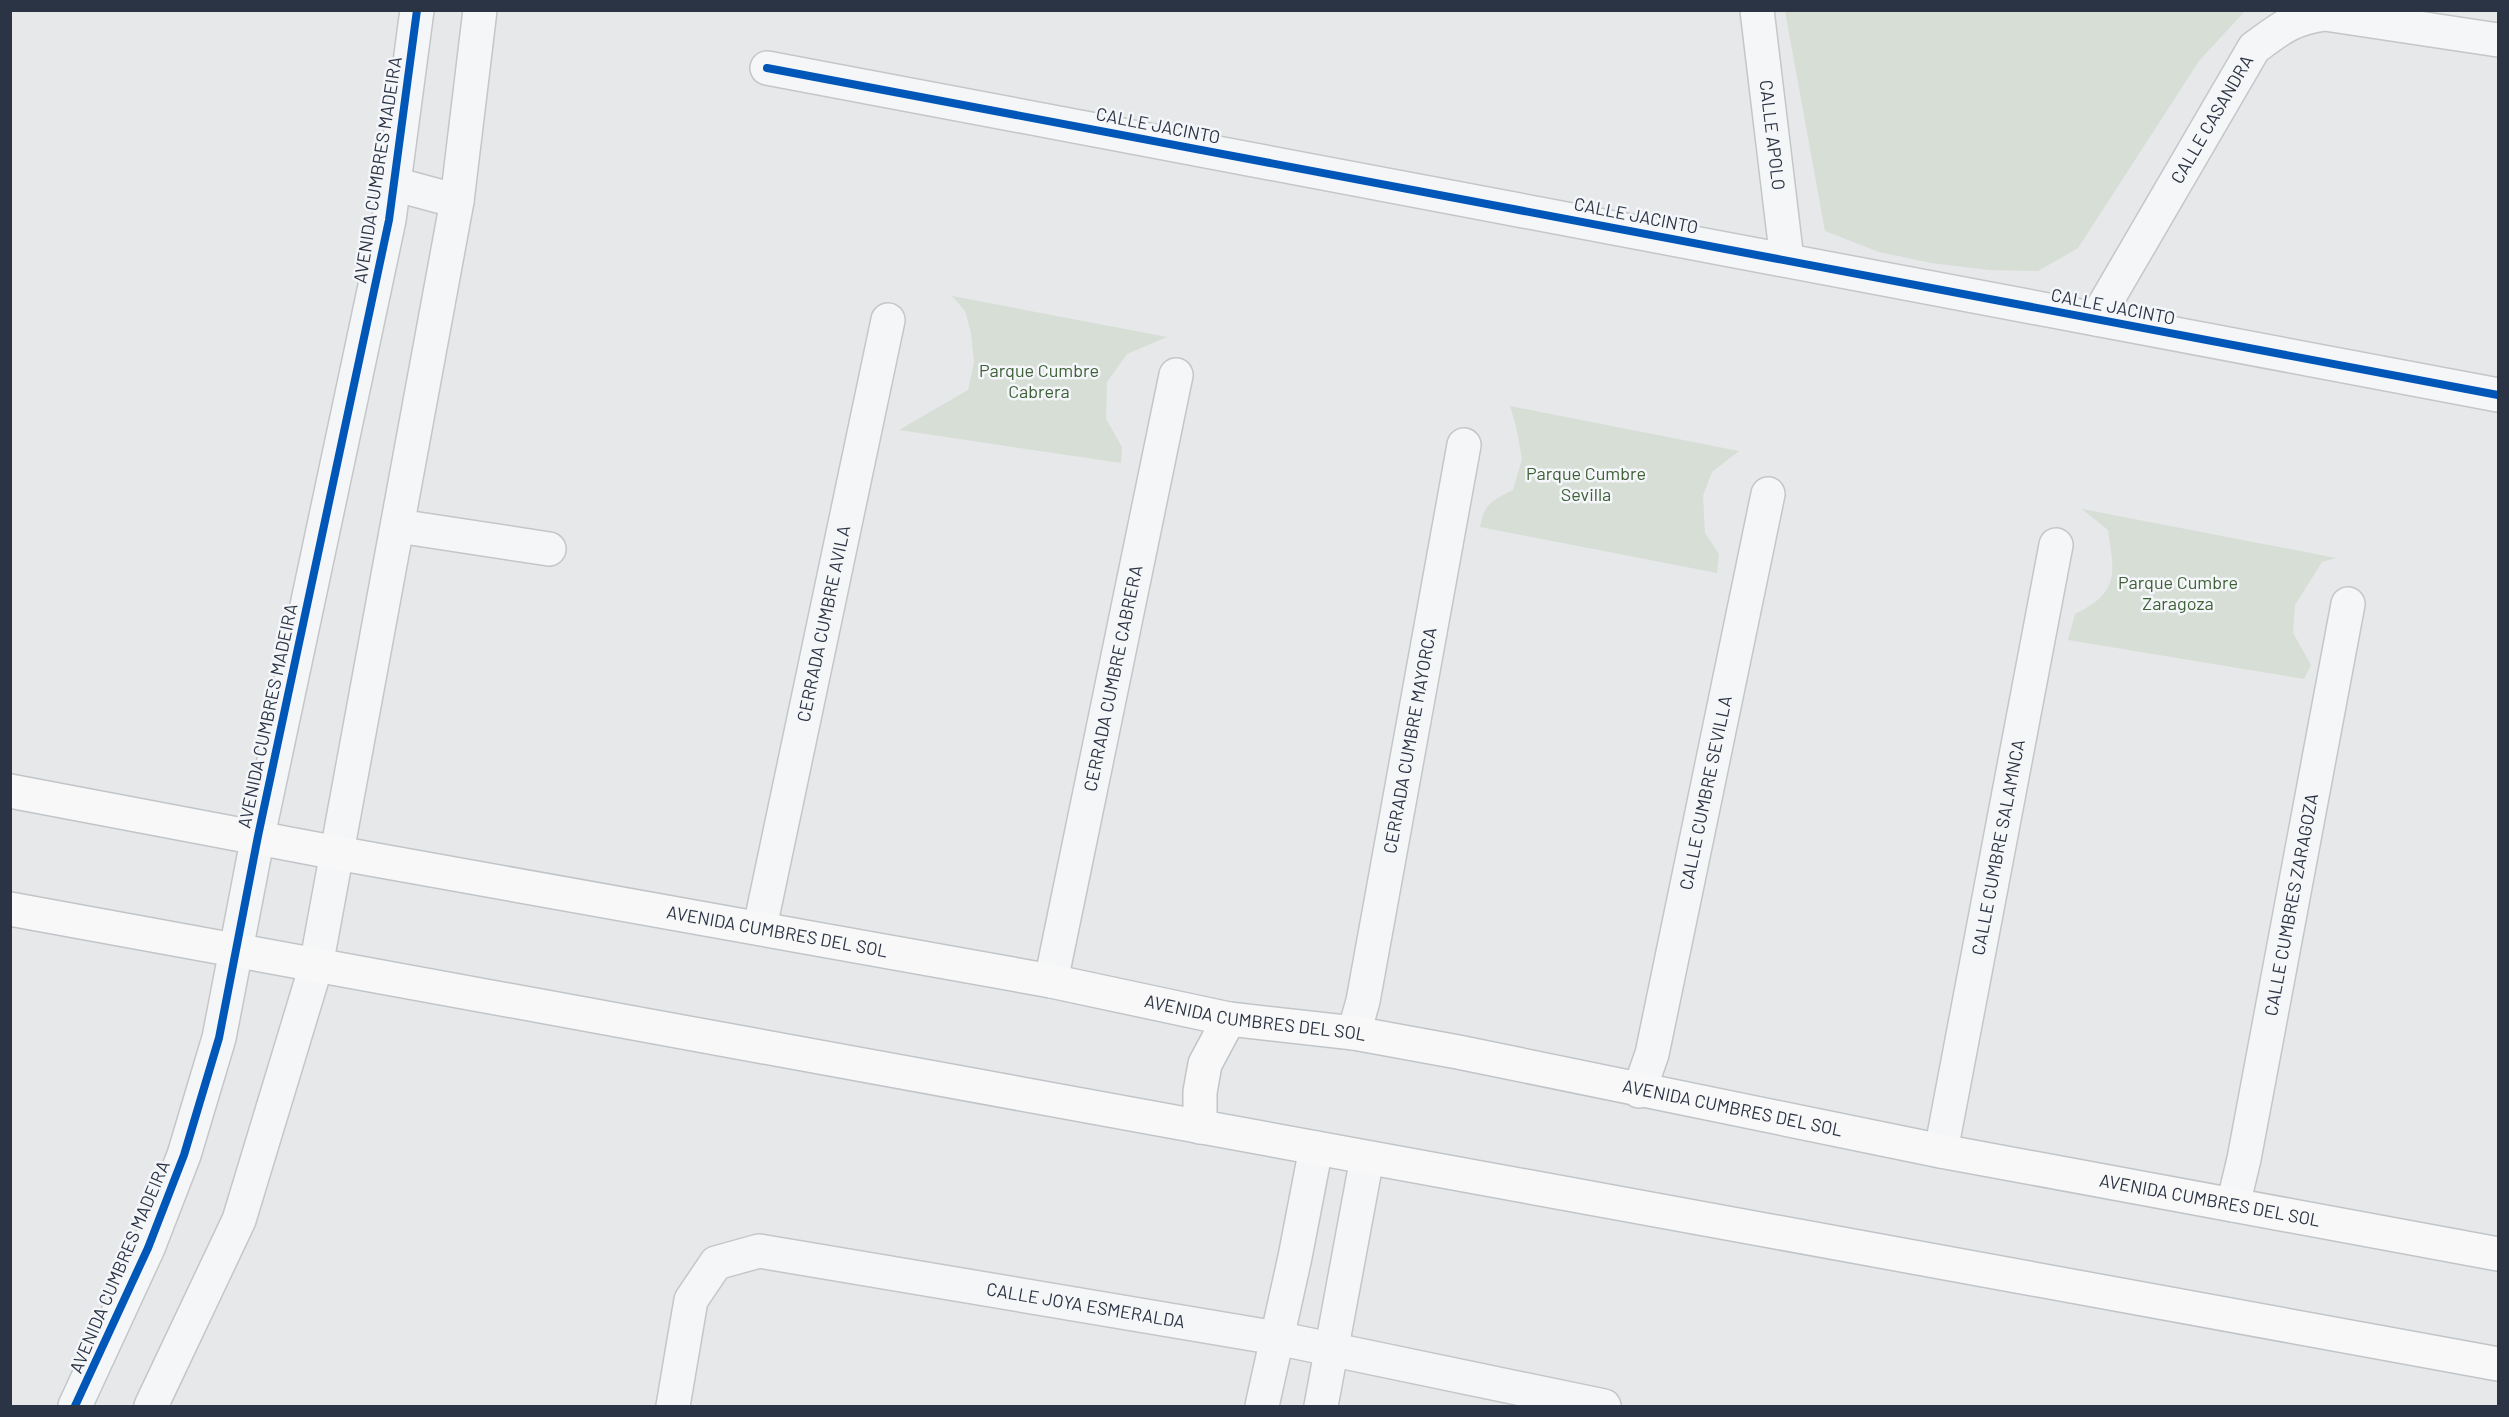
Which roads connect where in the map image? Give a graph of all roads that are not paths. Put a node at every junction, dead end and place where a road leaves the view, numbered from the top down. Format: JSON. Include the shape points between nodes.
{"nodes":[{"id":1,"x":417,"y":10,"type":"edge"},
{"id":2,"x":480,"y":10,"type":"edge"},
{"id":3,"x":1758,"y":10,"type":"edge"},
{"id":4,"x":2499,"y":40,"type":"edge"},
{"id":5,"x":767,"y":68,"type":"dead end"},
{"id":6,"x":394,"y":184,"type":"junction"},
{"id":7,"x":457,"y":201,"type":"junction"},
{"id":8,"x":1788,"y":260,"type":"junction"},
{"id":9,"x":2096,"y":319,"type":"junction"},
{"id":10,"x":888,"y":320,"type":"dead end"},
{"id":11,"x":1176,"y":375,"type":"dead end"},
{"id":12,"x":2499,"y":395,"type":"edge"},
{"id":13,"x":1464,"y":445,"type":"dead end"},
{"id":14,"x":1768,"y":494,"type":"dead end"},
{"id":15,"x":398,"y":526,"type":"junction"},
{"id":16,"x":2056,"y":545,"type":"dead end"},
{"id":17,"x":549,"y":549,"type":"dead end"},
{"id":18,"x":2348,"y":604,"type":"dead end"},
{"id":19,"x":10,"y":791,"type":"edge"},
{"id":20,"x":258,"y":836,"type":"junction"},
{"id":21,"x":337,"y":852,"type":"junction"},
{"id":22,"x":10,"y":909,"type":"edge"},
{"id":23,"x":760,"y":927,"type":"junction"},
{"id":24,"x":236,"y":951,"type":"junction"},
{"id":25,"x":316,"y":966,"type":"junction"},
{"id":26,"x":1051,"y":981,"type":"junction"},
{"id":27,"x":1229,"y":1019,"type":"junction"},
{"id":28,"x":1354,"y":1033,"type":"junction"},
{"id":29,"x":1639,"y":1091,"type":"junction"},
{"id":30,"x":1200,"y":1127,"type":"junction"},
{"id":31,"x":1316,"y":1148,"type":"junction"},
{"id":32,"x":1941,"y":1151,"type":"junction"},
{"id":33,"x":1367,"y":1158,"type":"junction"},
{"id":34,"x":2233,"y":1205,"type":"junction"},
{"id":35,"x":2499,"y":1254,"type":"edge"},
{"id":36,"x":1277,"y":1338,"type":"junction"},
{"id":37,"x":1331,"y":1350,"type":"junction"},
{"id":38,"x":2499,"y":1364,"type":"edge"},
{"id":39,"x":75,"y":1407,"type":"edge"},
{"id":40,"x":152,"y":1407,"type":"edge"},
{"id":41,"x":673,"y":1407,"type":"edge"},
{"id":42,"x":1262,"y":1407,"type":"edge"},
{"id":43,"x":1321,"y":1407,"type":"edge"},
{"id":44,"x":1604,"y":1407,"type":"edge"}],
"edges":[{"from":1,"to":6,"type":"street","name":"AVENIDA CUMBRES MADEIRA"},
{"from":2,"to":7,"type":"street"},
{"from":3,"to":8,"type":"street","name":"CALLE APOLO"},
{"from":4,"to":9,"type":"street","name":"CALLE CASANDRA","via":[[2325,14],[2301,18],[2279,30],[2254,48]]},
{"from":5,"to":8,"type":"street","name":"CALLE JACINTO"},
{"from":6,"to":7,"type":"street"},
{"from":6,"to":20,"type":"street","name":"AVENIDA CUMBRES MADEIRA"},
{"from":7,"to":15,"type":"street"},
{"from":8,"to":9,"type":"street","name":"CALLE JACINTO"},
{"from":9,"to":12,"type":"street","name":"CALLE JACINTO"},
{"from":10,"to":23,"type":"street","name":"CERRADA CUMBRE AVILA"},
{"from":11,"to":26,"type":"street","name":"CERRADA CUMBRE CABRERA"},
{"from":13,"to":28,"type":"street","name":"CERRADA CUMBRE MAYORCA"},
{"from":14,"to":29,"type":"street","name":"CALLE CUMBRE SEVILLA","via":[[1652,1054]]},
{"from":15,"to":17,"type":"street"},
{"from":15,"to":21,"type":"street"},
{"from":16,"to":32,"type":"street","name":"CALLE CUMBRE SALAMNCA"},
{"from":18,"to":34,"type":"street","name":"CALLE CUMBRES ZARAGOZA"},
{"from":19,"to":20,"type":"main road","name":"AVENIDA CUMBRES DEL SOL"},
{"from":20,"to":21,"type":"main road","name":"AVENIDA CUMBRES DEL SOL"},
{"from":20,"to":24,"type":"street","name":"AVENIDA CUMBRES MADEIRA"},
{"from":21,"to":23,"type":"main road","name":"AVENIDA CUMBRES DEL SOL"},
{"from":21,"to":25,"type":"street"},
{"from":22,"to":24,"type":"main road"},
{"from":23,"to":26,"type":"main road","name":"AVENIDA CUMBRES DEL SOL"},
{"from":24,"to":25,"type":"main road"},
{"from":24,"to":39,"type":"street","name":"AVENIDA CUMBRES MADEIRA","via":[[219,1038],[184,1155],[144,1258]]},
{"from":25,"to":30,"type":"main road"},
{"from":25,"to":40,"type":"street","via":[[239,1220]]},
{"from":26,"to":27,"type":"main road","name":"AVENIDA CUMBRES DEL SOL"},
{"from":27,"to":28,"type":"main road","name":"AVENIDA CUMBRES DEL SOL"},
{"from":27,"to":30,"type":"main road","via":[[1205,1064]]},
{"from":28,"to":29,"type":"main road","name":"AVENIDA CUMBRES DEL SOL"},
{"from":29,"to":32,"type":"main road","name":"AVENIDA CUMBRES DEL SOL"},
{"from":30,"to":31,"type":"main road"},
{"from":31,"to":33,"type":"main road"},
{"from":31,"to":36,"type":"street"},
{"from":32,"to":34,"type":"main road","name":"AVENIDA CUMBRES DEL SOL"},
{"from":33,"to":37,"type":"street"},
{"from":33,"to":38,"type":"main road"},
{"from":34,"to":35,"type":"main road","name":"AVENIDA CUMBRES DEL SOL"},
{"from":36,"to":37,"type":"street","name":"CALLE JOYA ESMERALDA"},
{"from":36,"to":41,"type":"street","name":"CALLE JOYA ESMERALDA","via":[[759,1251],[716,1263],[691,1300]]},
{"from":36,"to":42,"type":"street"},
{"from":37,"to":43,"type":"street"},
{"from":37,"to":44,"type":"street","name":"CALLE JOYA ESMERALDA"}]}
